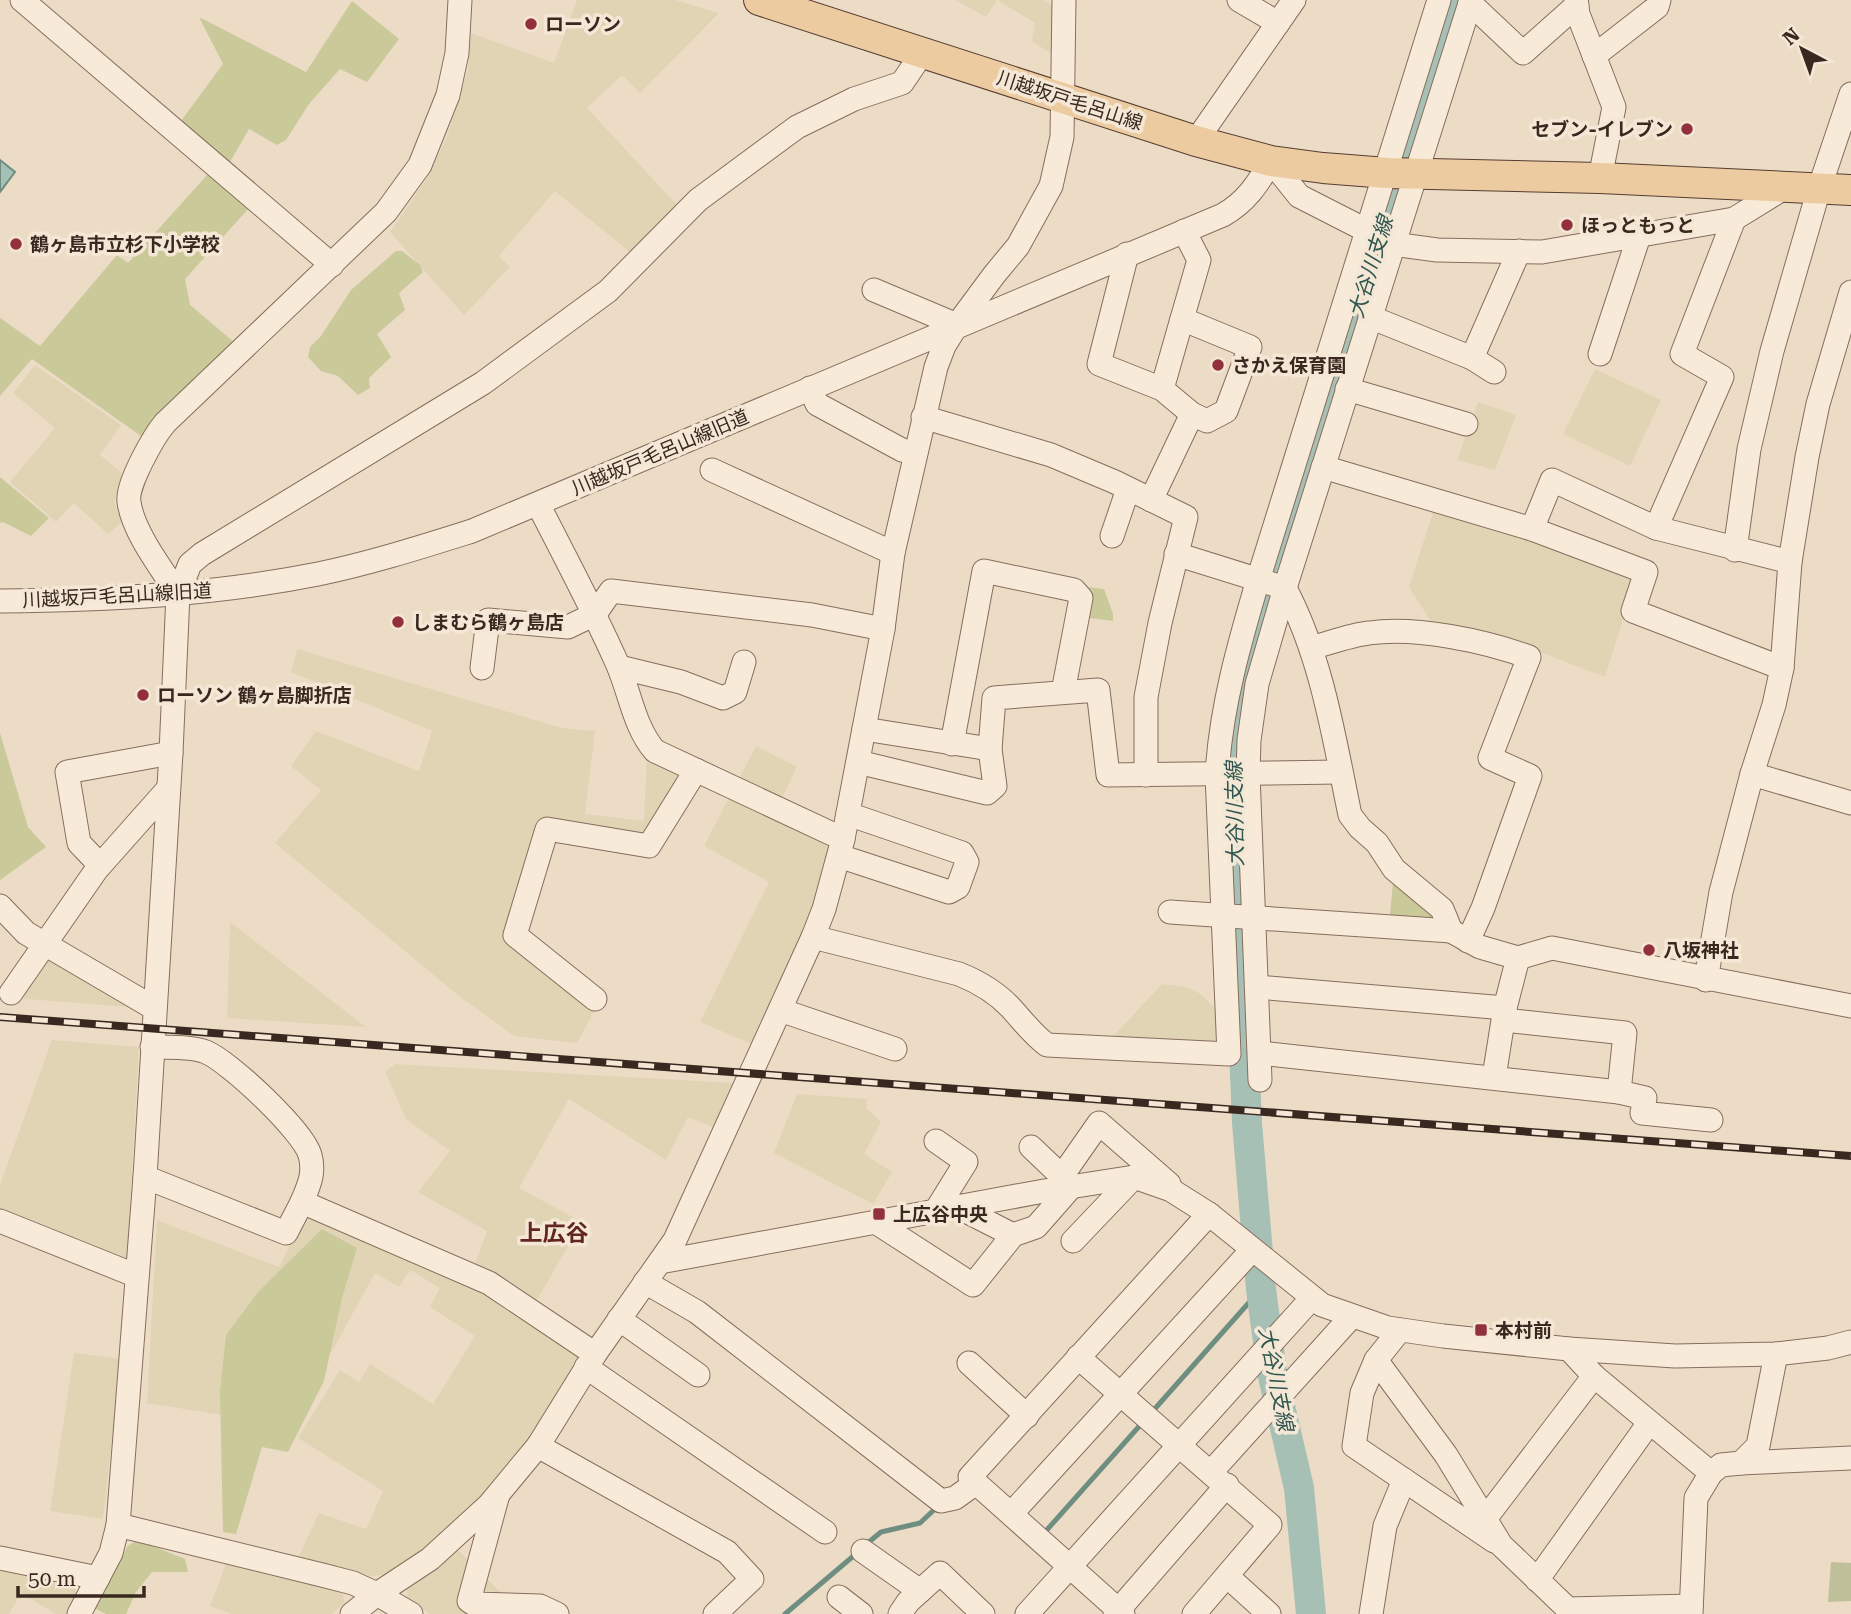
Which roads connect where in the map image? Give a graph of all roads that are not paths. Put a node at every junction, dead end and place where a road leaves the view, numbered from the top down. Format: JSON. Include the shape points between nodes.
{"nodes":[{"id":1,"x":22,"y":0,"type":"edge"},
{"id":2,"x":460,"y":0,"type":"edge"},
{"id":3,"x":759,"y":0,"type":"edge"},
{"id":4,"x":1239,"y":0,"type":"edge"},
{"id":5,"x":1294,"y":0,"type":"edge"},
{"id":6,"x":1439,"y":0,"type":"edge"},
{"id":7,"x":1659,"y":0,"type":"edge"},
{"id":8,"x":1062,"y":1,"type":"edge"},
{"id":9,"x":1470,"y":1,"type":"edge"},
{"id":10,"x":1577,"y":3,"type":"edge"},
{"id":11,"x":1278,"y":23,"type":"junction"},
{"id":12,"x":923,"y":52,"type":"junction"},
{"id":13,"x":1594,"y":56,"type":"junction"},
{"id":14,"x":1851,"y":94,"type":"edge"},
{"id":15,"x":1062,"y":97,"type":"junction"},
{"id":16,"x":1196,"y":141,"type":"junction"},
{"id":17,"x":1271,"y":161,"type":"junction"},
{"id":18,"x":1387,"y":173,"type":"junction"},
{"id":19,"x":1417,"y":174,"type":"junction"},
{"id":20,"x":1600,"y":178,"type":"junction"},
{"id":21,"x":1784,"y":188,"type":"junction"},
{"id":22,"x":1819,"y":189,"type":"junction"},
{"id":23,"x":1851,"y":190,"type":"edge"},
{"id":24,"x":1734,"y":219,"type":"junction"},
{"id":25,"x":1184,"y":231,"type":"junction"},
{"id":26,"x":1367,"y":231,"type":"junction"},
{"id":27,"x":1639,"y":236,"type":"junction"},
{"id":28,"x":1393,"y":244,"type":"junction"},
{"id":29,"x":1519,"y":251,"type":"junction"},
{"id":30,"x":1127,"y":254,"type":"junction"},
{"id":31,"x":332,"y":265,"type":"junction"},
{"id":32,"x":874,"y":290,"type":"dead end"},
{"id":33,"x":1851,"y":292,"type":"edge"},
{"id":34,"x":1370,"y":317,"type":"junction"},
{"id":35,"x":1182,"y":319,"type":"junction"},
{"id":36,"x":957,"y":325,"type":"junction"},
{"id":37,"x":1600,"y":355,"type":"dead end"},
{"id":38,"x":1472,"y":358,"type":"junction"},
{"id":39,"x":1494,"y":372,"type":"dead end"},
{"id":40,"x":810,"y":388,"type":"junction"},
{"id":41,"x":1162,"y":389,"type":"junction"},
{"id":42,"x":1347,"y":390,"type":"junction"},
{"id":43,"x":1192,"y":414,"type":"junction"},
{"id":44,"x":923,"y":417,"type":"junction"},
{"id":45,"x":1466,"y":424,"type":"dead end"},
{"id":46,"x":915,"y":453,"type":"junction"},
{"id":47,"x":1323,"y":467,"type":"junction"},
{"id":48,"x":712,"y":470,"type":"dead end"},
{"id":49,"x":1128,"y":489,"type":"junction"},
{"id":50,"x":1151,"y":500,"type":"junction"},
{"id":51,"x":538,"y":504,"type":"junction"},
{"id":52,"x":1656,"y":528,"type":"junction"},
{"id":53,"x":1532,"y":529,"type":"junction"},
{"id":54,"x":1112,"y":537,"type":"dead end"},
{"id":55,"x":1735,"y":550,"type":"junction"},
{"id":56,"x":893,"y":553,"type":"junction"},
{"id":57,"x":1176,"y":554,"type":"junction"},
{"id":58,"x":1790,"y":562,"type":"junction"},
{"id":59,"x":1258,"y":580,"type":"junction"},
{"id":60,"x":1285,"y":587,"type":"junction"},
{"id":61,"x":178,"y":594,"type":"junction"},
{"id":62,"x":0,"y":601,"type":"edge"},
{"id":63,"x":595,"y":614,"type":"junction"},
{"id":64,"x":883,"y":629,"type":"junction"},
{"id":65,"x":1311,"y":648,"type":"junction"},
{"id":66,"x":744,"y":662,"type":"dead end"},
{"id":67,"x":619,"y":667,"type":"junction"},
{"id":68,"x":482,"y":668,"type":"dead end"},
{"id":69,"x":1782,"y":668,"type":"junction"},
{"id":70,"x":1063,"y":692,"type":"junction"},
{"id":71,"x":864,"y":729,"type":"junction"},
{"id":72,"x":952,"y":744,"type":"junction"},
{"id":73,"x":990,"y":749,"type":"junction"},
{"id":74,"x":171,"y":753,"type":"junction"},
{"id":75,"x":858,"y":762,"type":"junction"},
{"id":76,"x":696,"y":770,"type":"junction"},
{"id":77,"x":1340,"y":772,"type":"junction"},
{"id":78,"x":1217,"y":774,"type":"junction"},
{"id":79,"x":1248,"y":774,"type":"junction"},
{"id":80,"x":1752,"y":774,"type":"junction"},
{"id":81,"x":1146,"y":775,"type":"junction"},
{"id":82,"x":168,"y":789,"type":"junction"},
{"id":83,"x":1851,"y":803,"type":"edge"},
{"id":84,"x":848,"y":814,"type":"junction"},
{"id":85,"x":841,"y":847,"type":"junction"},
{"id":86,"x":100,"y":865,"type":"junction"},
{"id":87,"x":0,"y":906,"type":"edge"},
{"id":88,"x":1170,"y":912,"type":"dead end"},
{"id":89,"x":1239,"y":916,"type":"junction"},
{"id":90,"x":1460,"y":936,"type":"junction"},
{"id":91,"x":813,"y":937,"type":"junction"},
{"id":92,"x":45,"y":946,"type":"junction"},
{"id":93,"x":1518,"y":958,"type":"junction"},
{"id":94,"x":1706,"y":980,"type":"junction"},
{"id":95,"x":1257,"y":987,"type":"junction"},
{"id":96,"x":11,"y":993,"type":"dead end"},
{"id":97,"x":595,"y":999,"type":"dead end"},
{"id":98,"x":1851,"y":1006,"type":"edge"},
{"id":99,"x":154,"y":1009,"type":"junction"},
{"id":100,"x":780,"y":1010,"type":"junction"},
{"id":101,"x":1505,"y":1014,"type":"junction"},
{"id":102,"x":152,"y":1047,"type":"junction"},
{"id":103,"x":895,"y":1049,"type":"dead end"},
{"id":104,"x":1260,"y":1053,"type":"junction"},
{"id":105,"x":1494,"y":1077,"type":"junction"},
{"id":106,"x":1260,"y":1080,"type":"dead end"},
{"id":107,"x":1619,"y":1092,"type":"junction"},
{"id":108,"x":1711,"y":1119,"type":"dead end"},
{"id":109,"x":936,"y":1141,"type":"dead end"},
{"id":110,"x":1031,"y":1147,"type":"dead end"},
{"id":111,"x":145,"y":1177,"type":"junction"},
{"id":112,"x":1134,"y":1177,"type":"junction"},
{"id":113,"x":1067,"y":1181,"type":"junction"},
{"id":114,"x":1189,"y":1201,"type":"junction"},
{"id":115,"x":302,"y":1202,"type":"junction"},
{"id":116,"x":958,"y":1207,"type":"junction"},
{"id":117,"x":935,"y":1212,"type":"junction"},
{"id":118,"x":1209,"y":1214,"type":"junction"},
{"id":119,"x":0,"y":1221,"type":"edge"},
{"id":120,"x":877,"y":1223,"type":"junction"},
{"id":121,"x":1013,"y":1235,"type":"junction"},
{"id":122,"x":1073,"y":1241,"type":"dead end"},
{"id":123,"x":1252,"y":1250,"type":"junction"},
{"id":124,"x":660,"y":1262,"type":"junction"},
{"id":125,"x":136,"y":1276,"type":"junction"},
{"id":126,"x":645,"y":1282,"type":"junction"},
{"id":127,"x":1312,"y":1298,"type":"junction"},
{"id":128,"x":1352,"y":1316,"type":"junction"},
{"id":129,"x":619,"y":1319,"type":"junction"},
{"id":130,"x":1400,"y":1329,"type":"junction"},
{"id":131,"x":1851,"y":1342,"type":"edge"},
{"id":132,"x":1569,"y":1349,"type":"junction"},
{"id":133,"x":1776,"y":1354,"type":"junction"},
{"id":134,"x":1078,"y":1357,"type":"junction"},
{"id":135,"x":1376,"y":1360,"type":"junction"},
{"id":136,"x":591,"y":1361,"type":"junction"},
{"id":137,"x":969,"y":1363,"type":"dead end"},
{"id":138,"x":698,"y":1375,"type":"dead end"},
{"id":139,"x":1594,"y":1376,"type":"junction"},
{"id":140,"x":1121,"y":1394,"type":"junction"},
{"id":141,"x":1027,"y":1416,"type":"junction"},
{"id":142,"x":1649,"y":1423,"type":"junction"},
{"id":143,"x":1180,"y":1445,"type":"junction"},
{"id":144,"x":538,"y":1446,"type":"junction"},
{"id":145,"x":1851,"y":1458,"type":"edge"},
{"id":146,"x":1741,"y":1463,"type":"junction"},
{"id":147,"x":1711,"y":1473,"type":"junction"},
{"id":148,"x":1219,"y":1478,"type":"junction"},
{"id":149,"x":1404,"y":1480,"type":"junction"},
{"id":150,"x":976,"y":1483,"type":"junction"},
{"id":151,"x":497,"y":1495,"type":"junction"},
{"id":152,"x":1012,"y":1513,"type":"junction"},
{"id":153,"x":1485,"y":1520,"type":"junction"},
{"id":154,"x":118,"y":1525,"type":"junction"},
{"id":155,"x":825,"y":1532,"type":"dead end"},
{"id":156,"x":1501,"y":1545,"type":"junction"},
{"id":157,"x":863,"y":1550,"type":"dead end"},
{"id":158,"x":0,"y":1558,"type":"edge"},
{"id":159,"x":1071,"y":1567,"type":"junction"},
{"id":160,"x":1227,"y":1576,"type":"junction"},
{"id":161,"x":98,"y":1578,"type":"junction"},
{"id":162,"x":1537,"y":1580,"type":"junction"},
{"id":163,"x":920,"y":1591,"type":"junction"},
{"id":164,"x":377,"y":1594,"type":"junction"},
{"id":165,"x":839,"y":1597,"type":"dead end"},
{"id":166,"x":1691,"y":1610,"type":"edge"},
{"id":167,"x":1596,"y":1612,"type":"edge"},
{"id":168,"x":1119,"y":1613,"type":"edge"},
{"id":169,"x":79,"y":1614,"type":"edge"},
{"id":170,"x":352,"y":1614,"type":"edge"},
{"id":171,"x":411,"y":1614,"type":"edge"},
{"id":172,"x":557,"y":1614,"type":"edge"},
{"id":173,"x":715,"y":1614,"type":"edge"},
{"id":174,"x":861,"y":1614,"type":"edge"},
{"id":175,"x":900,"y":1614,"type":"edge"},
{"id":176,"x":983,"y":1614,"type":"edge"},
{"id":177,"x":1027,"y":1614,"type":"edge"},
{"id":178,"x":1194,"y":1614,"type":"edge"},
{"id":179,"x":1269,"y":1614,"type":"edge"},
{"id":180,"x":1371,"y":1614,"type":"edge"}],
"edges":[{"from":1,"to":31,"type":"street"},
{"from":2,"to":31,"type":"street","via":[[457,53],[448,95],[420,165],[386,212]]},
{"from":3,"to":12,"type":"main road","name":"川越坂戸毛呂山線"},
{"from":4,"to":11,"type":"street"},
{"from":5,"to":11,"type":"street"},
{"from":6,"to":18,"type":"street"},
{"from":7,"to":13,"type":"street","via":[[1657,7]]},
{"from":8,"to":15,"type":"street"},
{"from":9,"to":10,"type":"street","via":[[1523,53]]},
{"from":9,"to":19,"type":"street"},
{"from":10,"to":13,"type":"street"},
{"from":11,"to":16,"type":"street"},
{"from":12,"to":15,"type":"main road","name":"川越坂戸毛呂山線"},
{"from":12,"to":61,"type":"street","via":[[902,83],[854,99],[797,127],[698,200],[608,291],[483,383],[202,554],[190,564]]},
{"from":13,"to":20,"type":"street","via":[[1614,107]]},
{"from":14,"to":22,"type":"street"},
{"from":15,"to":16,"type":"main road","name":"川越坂戸毛呂山線"},
{"from":15,"to":36,"type":"street","via":[[1062,137],[1051,186],[1018,246]]},
{"from":16,"to":17,"type":"main road","name":"川越坂戸毛呂山線"},
{"from":17,"to":18,"type":"main road","name":"川越坂戸毛呂山線"},
{"from":17,"to":25,"type":"street","name":"川越坂戸毛呂山線旧道","via":[[1259,183],[1235,208]]},
{"from":17,"to":26,"type":"street","via":[[1299,197]]},
{"from":18,"to":19,"type":"main road","name":"川越坂戸毛呂山線"},
{"from":18,"to":26,"type":"street"},
{"from":19,"to":20,"type":"main road","name":"川越坂戸毛呂山線"},
{"from":19,"to":28,"type":"street"},
{"from":20,"to":21,"type":"main road","name":"川越坂戸毛呂山線"},
{"from":21,"to":22,"type":"main road","name":"川越坂戸毛呂山線"},
{"from":21,"to":24,"type":"street"},
{"from":22,"to":23,"type":"main road","name":"川越坂戸毛呂山線"},
{"from":22,"to":55,"type":"street","via":[[1749,449]]},
{"from":24,"to":27,"type":"street"},
{"from":24,"to":52,"type":"street","via":[[1682,354],[1722,377]]},
{"from":25,"to":30,"type":"street","name":"川越坂戸毛呂山線旧道"},
{"from":25,"to":35,"type":"street","via":[[1199,260]]},
{"from":26,"to":28,"type":"street"},
{"from":26,"to":59,"type":"street"},
{"from":27,"to":29,"type":"street","via":[[1542,252]]},
{"from":27,"to":37,"type":"street"},
{"from":28,"to":29,"type":"street","via":[[1437,250]]},
{"from":28,"to":34,"type":"street"},
{"from":29,"to":38,"type":"street"},
{"from":30,"to":36,"type":"street","name":"川越坂戸毛呂山線旧道"},
{"from":30,"to":41,"type":"street","via":[[1099,364]]},
{"from":31,"to":61,"type":"street","via":[[165,423],[144,453],[128,500],[142,537]]},
{"from":32,"to":36,"type":"street"},
{"from":33,"to":58,"type":"street","via":[[1818,404]]},
{"from":34,"to":38,"type":"street"},
{"from":34,"to":42,"type":"street"},
{"from":35,"to":41,"type":"street"},
{"from":35,"to":43,"type":"street","via":[[1250,347],[1226,411],[1207,421]]},
{"from":36,"to":40,"type":"street","name":"川越坂戸毛呂山線旧道"},
{"from":36,"to":44,"type":"street","via":[[936,367]]},
{"from":38,"to":39,"type":"street"},
{"from":40,"to":46,"type":"street","via":[[817,404]]},
{"from":40,"to":51,"type":"street","name":"川越坂戸毛呂山線旧道"},
{"from":41,"to":43,"type":"street"},
{"from":42,"to":45,"type":"street"},
{"from":42,"to":47,"type":"street"},
{"from":43,"to":50,"type":"street"},
{"from":44,"to":46,"type":"street"},
{"from":44,"to":49,"type":"street","via":[[1051,454]]},
{"from":46,"to":56,"type":"street"},
{"from":47,"to":53,"type":"street"},
{"from":47,"to":60,"type":"street"},
{"from":48,"to":56,"type":"street"},
{"from":49,"to":50,"type":"street"},
{"from":49,"to":54,"type":"street"},
{"from":50,"to":57,"type":"street","via":[[1186,517]]},
{"from":51,"to":61,"type":"street","name":"川越坂戸毛呂山線旧道","via":[[393,556],[317,574]]},
{"from":51,"to":63,"type":"street"},
{"from":52,"to":53,"type":"street","via":[[1552,480]]},
{"from":52,"to":55,"type":"street"},
{"from":53,"to":69,"type":"street","via":[[1646,572],[1633,611]]},
{"from":55,"to":58,"type":"street"},
{"from":56,"to":64,"type":"street"},
{"from":57,"to":59,"type":"street"},
{"from":57,"to":81,"type":"street","via":[[1146,697]]},
{"from":58,"to":69,"type":"street"},
{"from":59,"to":60,"type":"street"},
{"from":59,"to":78,"type":"street","via":[[1237,651],[1220,732]]},
{"from":60,"to":65,"type":"street"},
{"from":60,"to":79,"type":"street","via":[[1256,684]]},
{"from":61,"to":62,"type":"street","name":"川越坂戸毛呂山線旧道"},
{"from":61,"to":74,"type":"street"},
{"from":63,"to":64,"type":"street","via":[[611,591],[811,615]]},
{"from":63,"to":67,"type":"street"},
{"from":63,"to":68,"type":"street","via":[[568,627],[488,620]]},
{"from":64,"to":71,"type":"street"},
{"from":65,"to":77,"type":"street"},
{"from":65,"to":90,"type":"street","via":[[1368,633],[1424,632],[1529,657],[1490,758],[1530,776],[1483,908]]},
{"from":66,"to":67,"type":"street","via":[[736,692],[723,698]]},
{"from":67,"to":76,"type":"street","via":[[645,739],[655,751]]},
{"from":69,"to":80,"type":"street"},
{"from":70,"to":72,"type":"street","via":[[1081,598],[1074,590],[984,571]]},
{"from":70,"to":73,"type":"street","via":[[994,698]]},
{"from":70,"to":81,"type":"street","via":[[1098,690],[1108,775]]},
{"from":71,"to":72,"type":"street"},
{"from":71,"to":75,"type":"street"},
{"from":72,"to":73,"type":"street"},
{"from":73,"to":75,"type":"street","via":[[995,786],[988,793]]},
{"from":74,"to":82,"type":"street"},
{"from":74,"to":86,"type":"street","via":[[67,772],[79,843]]},
{"from":75,"to":84,"type":"street"},
{"from":76,"to":85,"type":"street"},
{"from":76,"to":97,"type":"street","via":[[649,846],[547,830],[515,935]]},
{"from":77,"to":79,"type":"street"},
{"from":77,"to":90,"type":"street","via":[[1350,815],[1394,869],[1442,909]]},
{"from":78,"to":79,"type":"street"},
{"from":78,"to":81,"type":"street"},
{"from":78,"to":89,"type":"street"},
{"from":79,"to":89,"type":"street"},
{"from":80,"to":83,"type":"street"},
{"from":80,"to":94,"type":"street","via":[[1721,892]]},
{"from":82,"to":86,"type":"street"},
{"from":82,"to":99,"type":"street"},
{"from":84,"to":85,"type":"street"},
{"from":84,"to":85,"type":"street","via":[[962,853],[967,862],[958,887],[949,892]]},
{"from":85,"to":91,"type":"street"},
{"from":86,"to":92,"type":"street"},
{"from":87,"to":92,"type":"street"},
{"from":88,"to":89,"type":"street"},
{"from":89,"to":90,"type":"street"},
{"from":89,"to":91,"type":"street","via":[[1229,1054],[1047,1045],[977,981]]},
{"from":89,"to":95,"type":"street"},
{"from":90,"to":93,"type":"street"},
{"from":91,"to":100,"type":"street"},
{"from":92,"to":96,"type":"street"},
{"from":92,"to":99,"type":"street"},
{"from":93,"to":94,"type":"street","via":[[1552,948]]},
{"from":93,"to":101,"type":"street"},
{"from":94,"to":98,"type":"street"},
{"from":95,"to":101,"type":"street"},
{"from":95,"to":104,"type":"street"},
{"from":99,"to":102,"type":"street"},
{"from":100,"to":103,"type":"street"},
{"from":100,"to":124,"type":"street","via":[[675,1240]]},
{"from":101,"to":105,"type":"street"},
{"from":101,"to":107,"type":"street","via":[[1625,1033]]},
{"from":102,"to":111,"type":"street"},
{"from":102,"to":115,"type":"street","via":[[204,1051],[258,1092],[310,1153],[313,1176]]},
{"from":104,"to":105,"type":"street"},
{"from":104,"to":106,"type":"street"},
{"from":105,"to":107,"type":"street"},
{"from":107,"to":108,"type":"street","via":[[1645,1098],[1642,1113]]},
{"from":109,"to":117,"type":"street","via":[[966,1163]]},
{"from":110,"to":113,"type":"street"},
{"from":111,"to":115,"type":"street","via":[[286,1233]]},
{"from":111,"to":125,"type":"street"},
{"from":112,"to":113,"type":"street"},
{"from":112,"to":114,"type":"street"},
{"from":112,"to":122,"type":"street"},
{"from":113,"to":114,"type":"street","via":[[1099,1123]]},
{"from":113,"to":116,"type":"street"},
{"from":113,"to":121,"type":"street","via":[[1036,1227]]},
{"from":114,"to":118,"type":"street"},
{"from":115,"to":136,"type":"street","via":[[489,1283]]},
{"from":116,"to":117,"type":"street"},
{"from":116,"to":121,"type":"street"},
{"from":117,"to":120,"type":"street"},
{"from":118,"to":123,"type":"street"},
{"from":118,"to":134,"type":"street"},
{"from":119,"to":125,"type":"street"},
{"from":120,"to":121,"type":"street","via":[[973,1284]]},
{"from":120,"to":124,"type":"street"},
{"from":123,"to":127,"type":"street"},
{"from":123,"to":140,"type":"street"},
{"from":124,"to":126,"type":"street"},
{"from":125,"to":154,"type":"street"},
{"from":126,"to":129,"type":"street"},
{"from":126,"to":150,"type":"street","via":[[697,1312],[941,1501],[955,1498]]},
{"from":127,"to":128,"type":"street"},
{"from":127,"to":143,"type":"street"},
{"from":128,"to":130,"type":"street"},
{"from":128,"to":148,"type":"street","via":[[1269,1408]]},
{"from":129,"to":136,"type":"street"},
{"from":129,"to":138,"type":"street"},
{"from":130,"to":132,"type":"street"},
{"from":130,"to":135,"type":"street"},
{"from":131,"to":133,"type":"street"},
{"from":132,"to":133,"type":"street","via":[[1675,1356]]},
{"from":132,"to":139,"type":"street"},
{"from":133,"to":146,"type":"street","via":[[1758,1446]]},
{"from":134,"to":140,"type":"street"},
{"from":134,"to":141,"type":"street"},
{"from":135,"to":149,"type":"street","via":[[1362,1393],[1354,1446]]},
{"from":135,"to":153,"type":"street","via":[[1446,1455]]},
{"from":136,"to":144,"type":"street"},
{"from":136,"to":155,"type":"street"},
{"from":137,"to":141,"type":"street"},
{"from":139,"to":142,"type":"street"},
{"from":139,"to":153,"type":"street"},
{"from":140,"to":143,"type":"street"},
{"from":140,"to":152,"type":"street"},
{"from":141,"to":150,"type":"street","via":[[970,1477]]},
{"from":142,"to":147,"type":"street"},
{"from":142,"to":162,"type":"street"},
{"from":143,"to":148,"type":"street"},
{"from":143,"to":159,"type":"street"},
{"from":144,"to":151,"type":"street"},
{"from":144,"to":173,"type":"street","via":[[727,1552],[752,1579]]},
{"from":145,"to":146,"type":"street"},
{"from":146,"to":147,"type":"street","via":[[1721,1465]]},
{"from":147,"to":166,"type":"street","via":[[1696,1498]]},
{"from":148,"to":160,"type":"street","via":[[1270,1525]]},
{"from":148,"to":168,"type":"street"},
{"from":149,"to":156,"type":"street"},
{"from":149,"to":180,"type":"street","via":[[1385,1526]]},
{"from":150,"to":152,"type":"street"},
{"from":151,"to":164,"type":"street","via":[[441,1550]]},
{"from":151,"to":172,"type":"street","via":[[469,1601],[540,1606]]},
{"from":152,"to":159,"type":"street"},
{"from":153,"to":156,"type":"street"},
{"from":154,"to":161,"type":"street"},
{"from":154,"to":164,"type":"street","via":[[353,1583]]},
{"from":156,"to":162,"type":"street"},
{"from":157,"to":163,"type":"street"},
{"from":158,"to":161,"type":"street"},
{"from":159,"to":168,"type":"street"},
{"from":159,"to":177,"type":"street"},
{"from":160,"to":178,"type":"street"},
{"from":160,"to":179,"type":"street"},
{"from":161,"to":169,"type":"street"},
{"from":162,"to":167,"type":"street","via":[[1568,1609]]},
{"from":163,"to":175,"type":"street"},
{"from":163,"to":176,"type":"street","via":[[940,1573]]},
{"from":164,"to":170,"type":"street"},
{"from":164,"to":171,"type":"street"},
{"from":165,"to":174,"type":"street"},
{"from":166,"to":167,"type":"street"}]}
